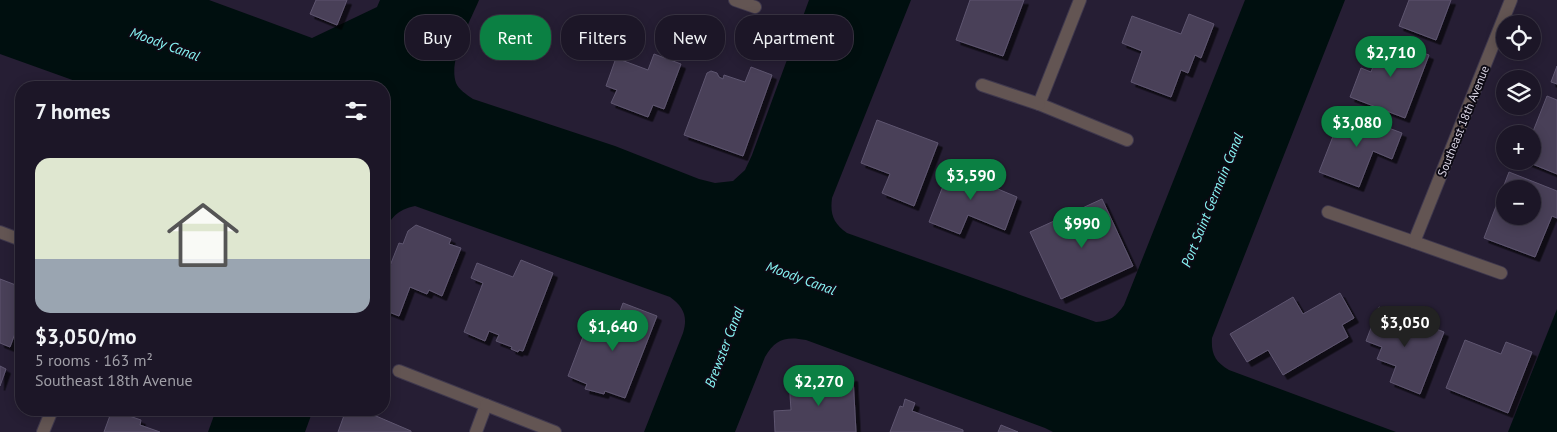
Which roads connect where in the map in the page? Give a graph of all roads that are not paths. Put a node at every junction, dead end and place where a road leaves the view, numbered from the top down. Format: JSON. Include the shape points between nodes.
{"nodes":[{"id":1,"x":735,"y":0,"type":"edge"},
{"id":2,"x":1080,"y":0,"type":"edge"},
{"id":3,"x":1511,"y":0,"type":"edge"},
{"id":4,"x":755,"y":7,"type":"dead end"},
{"id":5,"x":982,"y":85,"type":"dead end"},
{"id":6,"x":1039,"y":104,"type":"junction"},
{"id":7,"x":1127,"y":140,"type":"dead end"},
{"id":8,"x":1328,"y":212,"type":"dead end"},
{"id":9,"x":0,"y":232,"type":"edge"},
{"id":10,"x":15,"y":238,"type":"edge"},
{"id":11,"x":1414,"y":242,"type":"junction"},
{"id":12,"x":1501,"y":273,"type":"dead end"},
{"id":13,"x":399,"y":371,"type":"dead end"},
{"id":14,"x":486,"y":405,"type":"junction"},
{"id":15,"x":50,"y":416,"type":"edge"},
{"id":16,"x":43,"y":432,"type":"edge"},
{"id":17,"x":476,"y":432,"type":"edge"},
{"id":18,"x":555,"y":432,"type":"edge"}],
"edges":[{"from":1,"to":4,"type":"street"},
{"from":2,"to":6,"type":"street"},
{"from":3,"to":11,"type":"street","name":"Southeast 18th Avenue"},
{"from":5,"to":6,"type":"street"},
{"from":6,"to":7,"type":"street"},
{"from":8,"to":11,"type":"street"},
{"from":9,"to":10,"type":"street"},
{"from":11,"to":12,"type":"street"},
{"from":13,"to":14,"type":"street"},
{"from":14,"to":17,"type":"street"},
{"from":14,"to":18,"type":"street"},
{"from":15,"to":16,"type":"street"}]}
